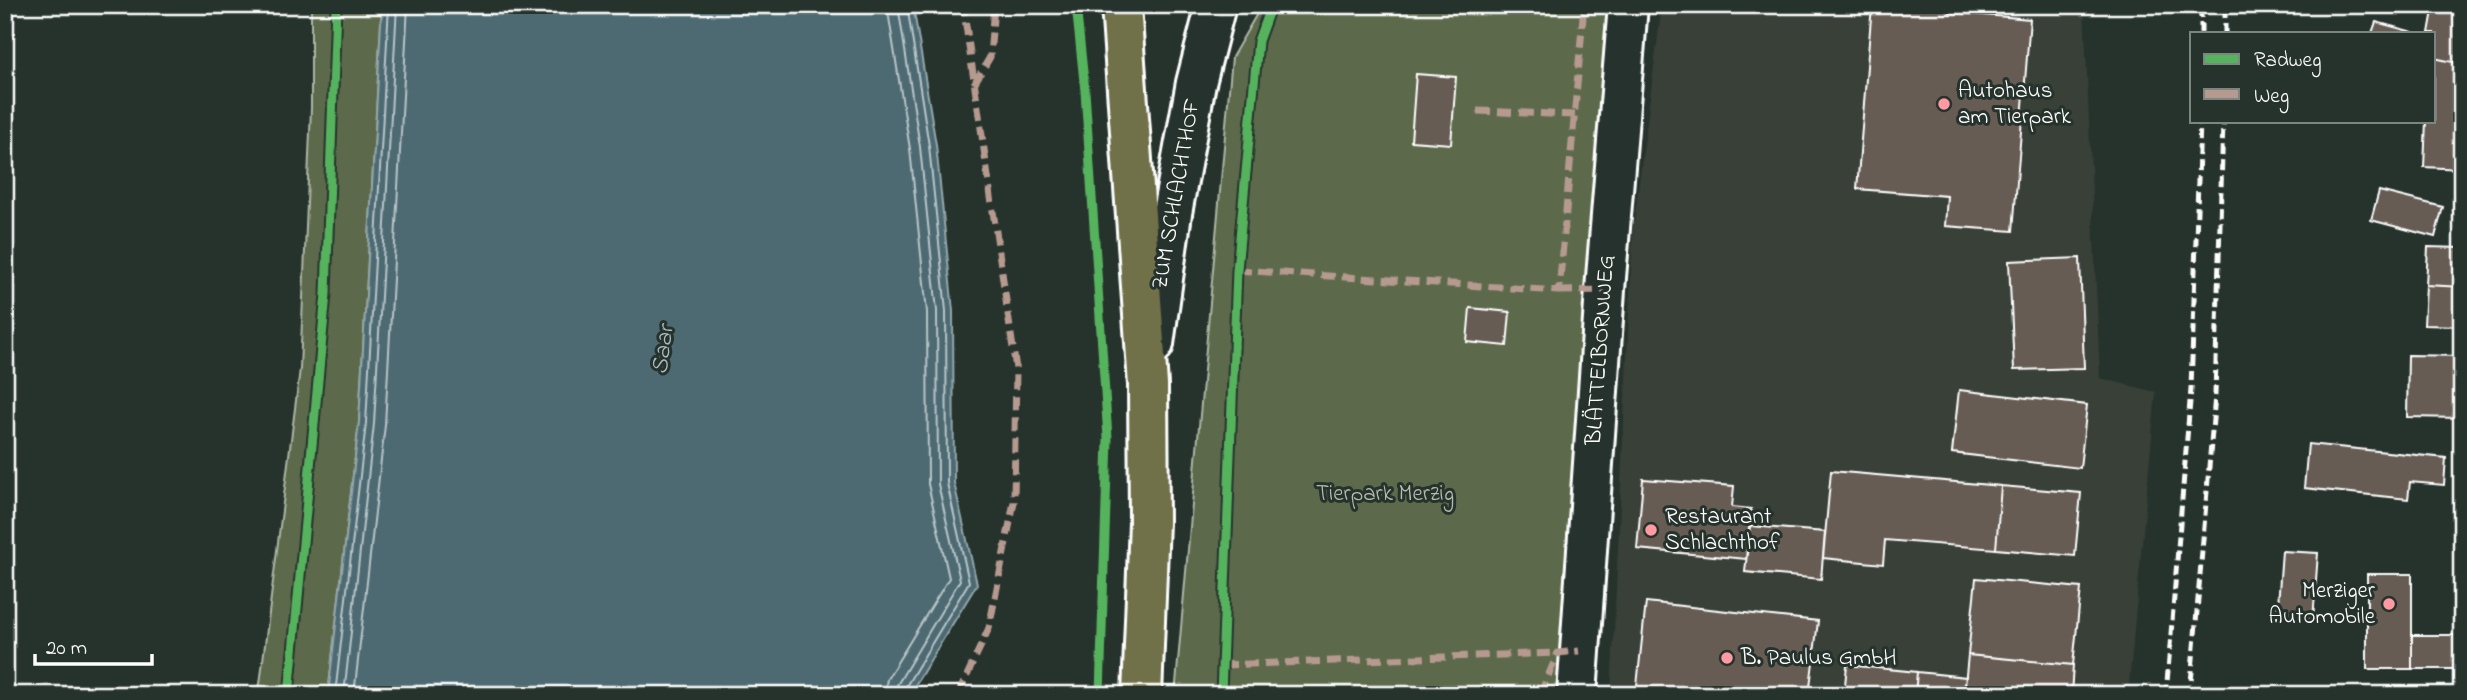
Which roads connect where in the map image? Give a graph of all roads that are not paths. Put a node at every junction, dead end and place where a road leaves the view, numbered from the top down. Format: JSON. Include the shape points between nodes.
{"nodes":[{"id":1,"x":1121,"y":5,"type":"edge"},
{"id":2,"x":1216,"y":5,"type":"edge"},
{"id":3,"x":1628,"y":5,"type":"edge"},
{"id":4,"x":1148,"y":385,"type":"junction"},
{"id":5,"x":1142,"y":695,"type":"edge"},
{"id":6,"x":1577,"y":695,"type":"edge"}],
"edges":[{"from":1,"to":4,"type":"main road"},
{"from":2,"to":4,"type":"street","name":"ZUM SCHLACHTHOF","via":[[1171,213]]},
{"from":3,"to":6,"type":"street","name":"BLÄTTELBORNWEG"},
{"from":4,"to":5,"type":"main road","via":[[1149,523]]}]}
